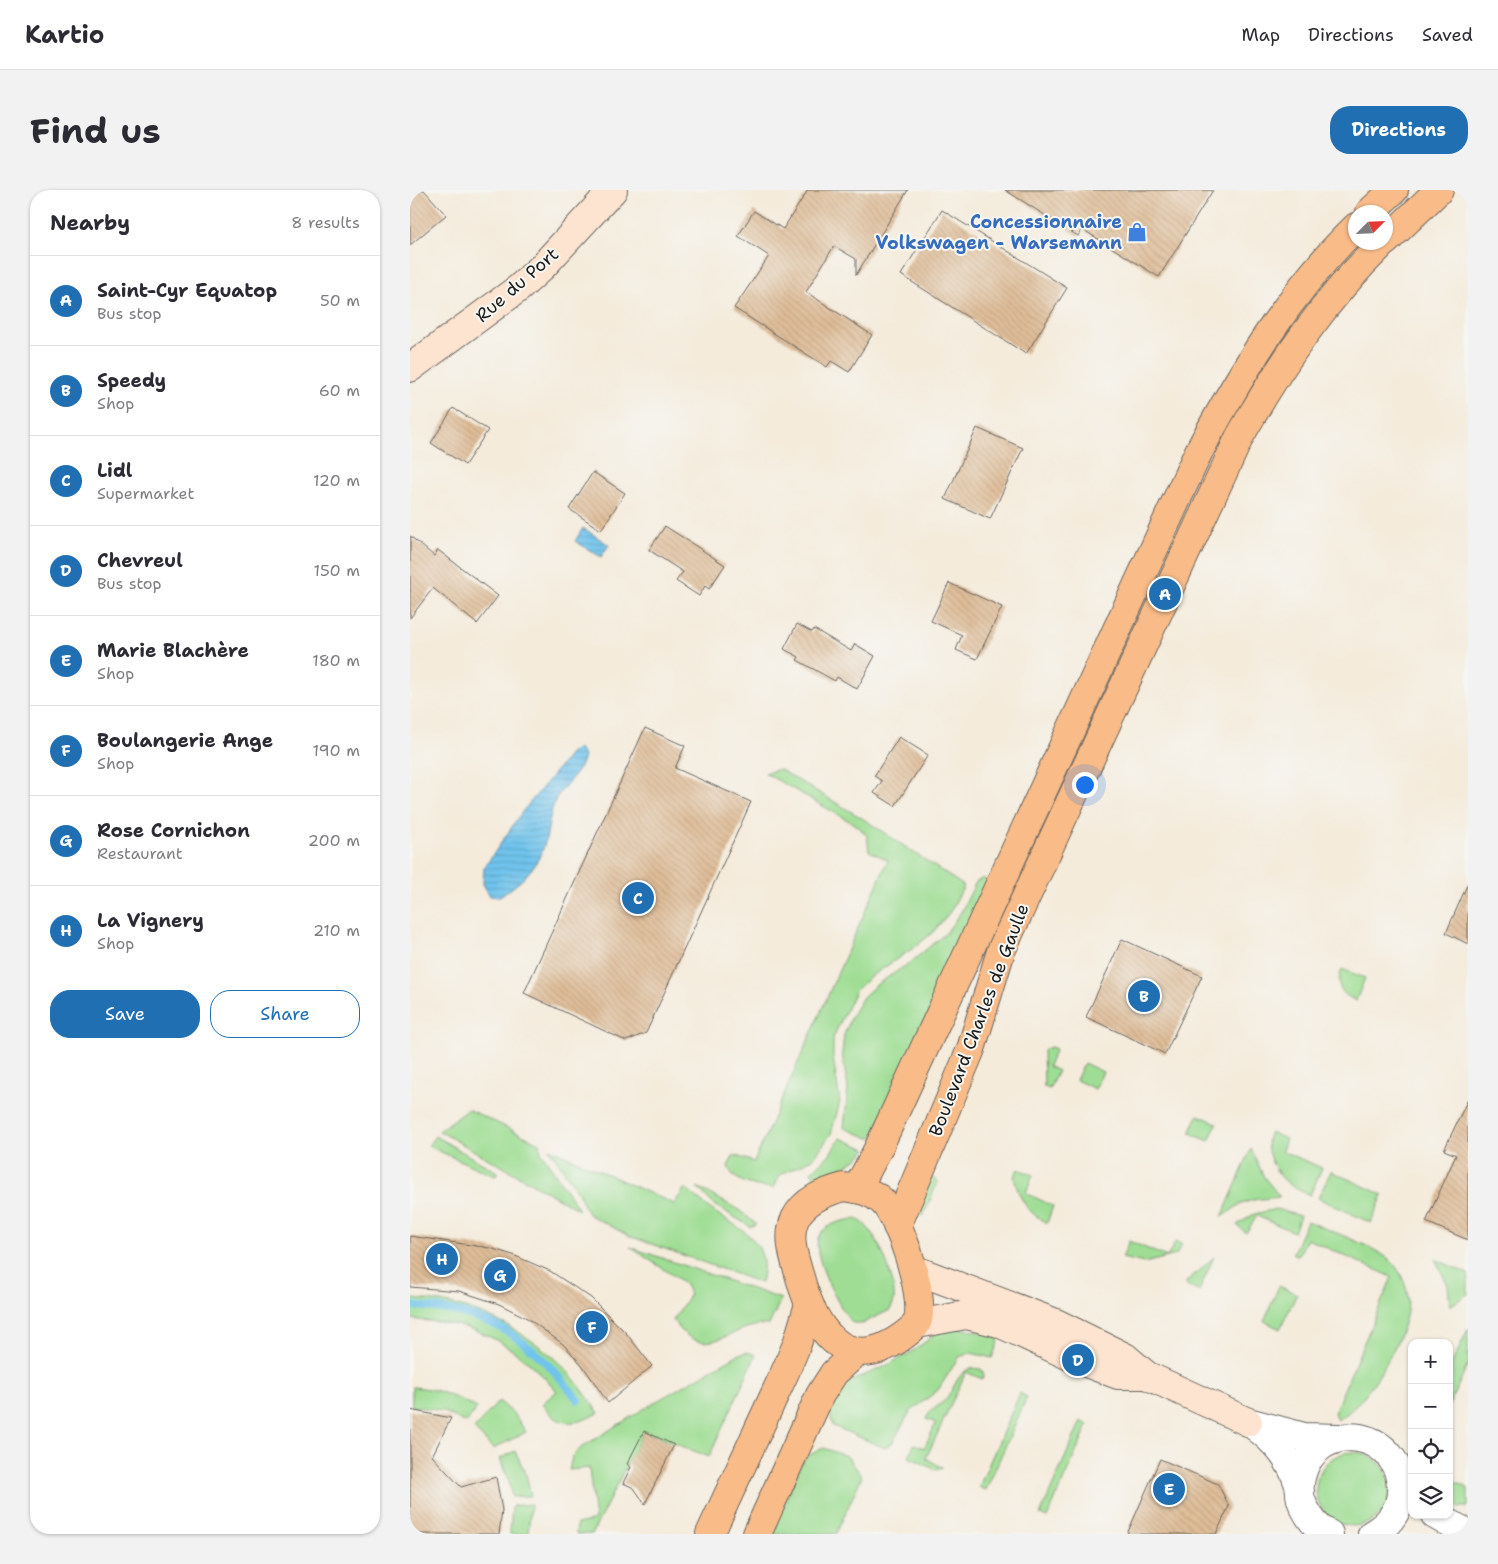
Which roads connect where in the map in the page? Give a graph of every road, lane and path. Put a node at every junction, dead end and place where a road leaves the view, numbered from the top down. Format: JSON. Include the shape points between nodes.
{"nodes":[{"id":1,"x":613,"y":190,"type":"edge"},
{"id":2,"x":1394,"y":190,"type":"edge"},
{"id":3,"x":1439,"y":190,"type":"edge"},
{"id":4,"x":1378,"y":205,"type":"edge"},
{"id":5,"x":1348,"y":234,"type":"edge"},
{"id":6,"x":1393,"y":234,"type":"edge"},
{"id":7,"x":1377,"y":250,"type":"edge"},
{"id":8,"x":410,"y":368,"type":"edge"},
{"id":9,"x":857,"y":1188,"type":"junction"},
{"id":10,"x":897,"y":1226,"type":"junction"},
{"id":11,"x":913,"y":1269,"type":"junction"},
{"id":12,"x":809,"y":1304,"type":"junction"},
{"id":13,"x":917,"y":1324,"type":"junction"},
{"id":14,"x":857,"y":1352,"type":"junction"},
{"id":15,"x":1146,"y":1376,"type":"junction"},
{"id":16,"x":1248,"y":1422,"type":"junction"},
{"id":17,"x":1338,"y":1438,"type":"junction"},
{"id":18,"x":1406,"y":1482,"type":"edge"},
{"id":19,"x":1300,"y":1494,"type":"junction"},
{"id":20,"x":1442,"y":1519,"type":"edge"},
{"id":21,"x":710,"y":1534,"type":"edge"},
{"id":22,"x":757,"y":1534,"type":"edge"},
{"id":23,"x":1300,"y":1534,"type":"edge"},
{"id":24,"x":1329,"y":1534,"type":"edge"},
{"id":25,"x":1373,"y":1534,"type":"edge"},
{"id":26,"x":1378,"y":1534,"type":"edge"},
{"id":27,"x":1468,"y":1534,"type":"edge"}],
"edges":[{"from":1,"to":8,"type":"street","name":"Rue du Port","via":[[519,288]]},
{"from":2,"to":4,"type":"main road"},
{"from":3,"to":6,"type":"main road","name":"Boulevard Charles de Gaulle"},
{"from":5,"to":9,"type":"main road","name":"Boulevard Charles de Gaulle","via":[[1292,300],[1248,362],[1199,450],[878,1149]]},
{"from":7,"to":10,"type":"main road","name":"Boulevard Charles de Gaulle","via":[[1316,318],[1269,385],[1240,436],[1001,951],[971,1049]]},
{"from":9,"to":10,"type":"main road","via":[[884,1202]]},
{"from":9,"to":12,"type":"main road","via":[[844,1187],[817,1197],[803,1206],[794,1220],[791,1236],[793,1253]]},
{"from":10,"to":11,"type":"main road"},
{"from":11,"to":13,"type":"main road","via":[[920,1312]]},
{"from":11,"to":15,"type":"street","via":[[1056,1323],[1125,1357]]},
{"from":12,"to":14,"type":"main road","via":[[820,1327],[834,1342]]},
{"from":12,"to":21,"type":"main road","via":[[790,1361]]},
{"from":13,"to":14,"type":"main road","via":[[886,1347]]},
{"from":13,"to":15,"type":"street","via":[[966,1315],[991,1321],[1118,1375]]},
{"from":14,"to":22,"type":"main road","via":[[834,1373],[820,1395]]},
{"from":15,"to":16,"type":"street"},
{"from":16,"to":17,"type":"street","via":[[1304,1437]]},
{"from":16,"to":19,"type":"street","via":[[1280,1448],[1294,1470]]},
{"from":17,"to":18,"type":"street","via":[[1352,1436],[1380,1446],[1392,1458]]},
{"from":17,"to":19,"type":"street","via":[[1313,1453],[1303,1468]]},
{"from":18,"to":25,"type":"street","via":[[1391,1520]]},
{"from":19,"to":23,"type":"street"},
{"from":19,"to":24,"type":"street","via":[[1309,1518]]},
{"from":20,"to":27,"type":"street"},
{"from":25,"to":26,"type":"street"}]}
